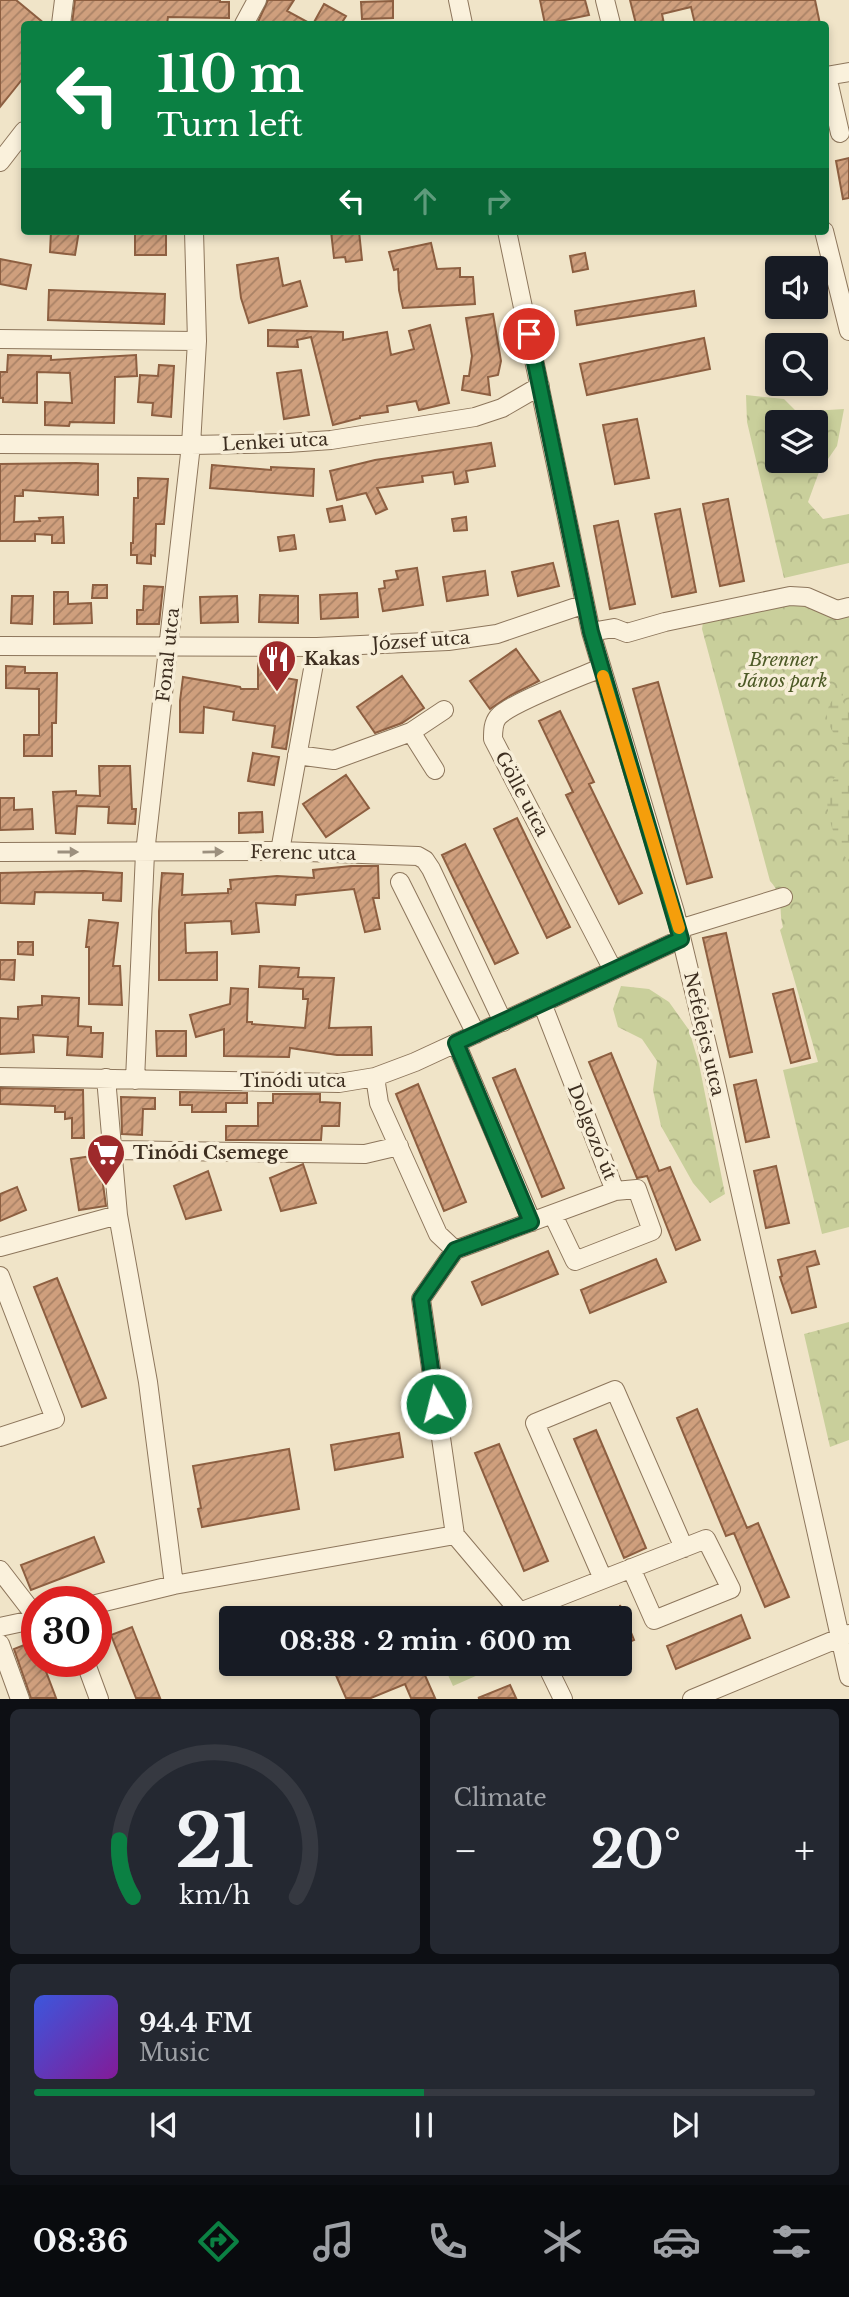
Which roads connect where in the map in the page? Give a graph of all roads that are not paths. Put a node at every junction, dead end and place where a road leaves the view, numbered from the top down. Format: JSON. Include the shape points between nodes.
{"nodes":[{"id":1,"x":64,"y":0,"type":"edge"},
{"id":2,"x":257,"y":0,"type":"edge"},
{"id":3,"x":458,"y":0,"type":"edge"},
{"id":4,"x":605,"y":0,"type":"edge"},
{"id":5,"x":61,"y":21,"type":"edge"},
{"id":6,"x":246,"y":21,"type":"edge"},
{"id":7,"x":462,"y":21,"type":"edge"},
{"id":8,"x":610,"y":21,"type":"edge"},
{"id":9,"x":849,"y":72,"type":"edge"},
{"id":10,"x":829,"y":76,"type":"edge"},
{"id":11,"x":829,"y":84,"type":"edge"},
{"id":12,"x":841,"y":133,"type":"dead end"},
{"id":13,"x":21,"y":135,"type":"edge"},
{"id":14,"x":0,"y":162,"type":"edge"},
{"id":15,"x":194,"y":235,"type":"edge"},
{"id":16,"x":508,"y":235,"type":"edge"},
{"id":17,"x":825,"y":235,"type":"edge"},
{"id":18,"x":849,"y":331,"type":"edge"},
{"id":19,"x":0,"y":338,"type":"edge"},
{"id":20,"x":197,"y":341,"type":"junction"},
{"id":21,"x":540,"y":386,"type":"junction"},
{"id":22,"x":0,"y":444,"type":"edge"},
{"id":23,"x":191,"y":445,"type":"junction"},
{"id":24,"x":585,"y":604,"type":"junction"},
{"id":25,"x":849,"y":607,"type":"edge"},
{"id":26,"x":591,"y":632,"type":"junction"},
{"id":27,"x":0,"y":646,"type":"edge"},
{"id":28,"x":170,"y":646,"type":"junction"},
{"id":29,"x":317,"y":647,"type":"junction"},
{"id":30,"x":601,"y":668,"type":"junction"},
{"id":31,"x":444,"y":710,"type":"dead end"},
{"id":32,"x":411,"y":732,"type":"junction"},
{"id":33,"x":298,"y":755,"type":"junction"},
{"id":34,"x":435,"y":770,"type":"dead end"},
{"id":35,"x":0,"y":852,"type":"edge"},
{"id":36,"x":280,"y":852,"type":"junction"},
{"id":37,"x":145,"y":853,"type":"junction"},
{"id":38,"x":400,"y":882,"type":"dead end"},
{"id":39,"x":783,"y":897,"type":"dead end"},
{"id":40,"x":680,"y":934,"type":"junction"},
{"id":41,"x":613,"y":970,"type":"junction"},
{"id":42,"x":542,"y":1003,"type":"junction"},
{"id":43,"x":503,"y":1022,"type":"junction"},
{"id":44,"x":476,"y":1034,"type":"junction"},
{"id":45,"x":456,"y":1043,"type":"junction"},
{"id":46,"x":0,"y":1077,"type":"edge"},
{"id":47,"x":375,"y":1077,"type":"junction"},
{"id":48,"x":106,"y":1079,"type":"junction"},
{"id":49,"x":135,"y":1080,"type":"junction"},
{"id":50,"x":398,"y":1146,"type":"junction"},
{"id":51,"x":112,"y":1150,"type":"junction"},
{"id":52,"x":615,"y":1191,"type":"junction"},
{"id":53,"x":118,"y":1215,"type":"junction"},
{"id":54,"x":552,"y":1215,"type":"junction"},
{"id":55,"x":531,"y":1222,"type":"junction"},
{"id":56,"x":0,"y":1247,"type":"edge"},
{"id":57,"x":455,"y":1250,"type":"junction"},
{"id":58,"x":0,"y":1276,"type":"edge"},
{"id":59,"x":0,"y":1437,"type":"edge"},
{"id":60,"x":455,"y":1535,"type":"junction"},
{"id":61,"x":684,"y":1548,"type":"junction"},
{"id":62,"x":631,"y":1568,"type":"junction"},
{"id":63,"x":0,"y":1570,"type":"edge"},
{"id":64,"x":603,"y":1579,"type":"junction"},
{"id":65,"x":174,"y":1585,"type":"junction"},
{"id":66,"x":21,"y":1597,"type":"edge"},
{"id":67,"x":112,"y":1600,"type":"edge"},
{"id":68,"x":514,"y":1606,"type":"edge"},
{"id":69,"x":542,"y":1606,"type":"edge"},
{"id":70,"x":21,"y":1622,"type":"edge"},
{"id":71,"x":0,"y":1627,"type":"edge"},
{"id":72,"x":845,"y":1636,"type":"edge"},
{"id":73,"x":0,"y":1644,"type":"edge"},
{"id":74,"x":552,"y":1676,"type":"edge"},
{"id":75,"x":849,"y":1676,"type":"edge"},
{"id":76,"x":91,"y":1677,"type":"edge"},
{"id":77,"x":20,"y":1699,"type":"edge"},
{"id":78,"x":99,"y":1699,"type":"edge"},
{"id":79,"x":563,"y":1699,"type":"edge"},
{"id":80,"x":692,"y":1699,"type":"edge"}],
"edges":[{"from":1,"to":5,"type":"street"},
{"from":2,"to":6,"type":"street"},
{"from":3,"to":7,"type":"street"},
{"from":4,"to":8,"type":"street"},
{"from":9,"to":10,"type":"street"},
{"from":11,"to":12,"type":"street"},
{"from":13,"to":14,"type":"street"},
{"from":15,"to":20,"type":"street","name":"Fonal utca"},
{"from":16,"to":21,"type":"street","name":"Nefelejcs utca"},
{"from":17,"to":18,"type":"street"},
{"from":19,"to":20,"type":"street"},
{"from":20,"to":23,"type":"street","name":"Fonal utca"},
{"from":21,"to":23,"type":"street","name":"Lenkei utca","via":[[475,417],[331,440]]},
{"from":21,"to":24,"type":"street","name":"Nefelejcs utca"},
{"from":22,"to":23,"type":"street","name":"Lenkei utca"},
{"from":23,"to":28,"type":"street","name":"Fonal utca"},
{"from":24,"to":26,"type":"street","name":"Nefelejcs utca"},
{"from":24,"to":29,"type":"street","name":"József utca","via":[[497,634]]},
{"from":25,"to":26,"type":"street","via":[[837,610],[807,597],[790,596],[627,633],[614,628]]},
{"from":26,"to":30,"type":"street","name":"Nefelejcs utca"},
{"from":27,"to":28,"type":"street","name":"József utca"},
{"from":28,"to":29,"type":"street","name":"József utca"},
{"from":28,"to":37,"type":"street","name":"Fonal utca"},
{"from":29,"to":33,"type":"street"},
{"from":30,"to":40,"type":"street","name":"Nefelejcs utca"},
{"from":30,"to":41,"type":"street","name":"Gölle utca","via":[[512,707],[498,717],[493,739]]},
{"from":31,"to":32,"type":"street"},
{"from":32,"to":33,"type":"street","via":[[334,760]]},
{"from":32,"to":34,"type":"street"},
{"from":33,"to":36,"type":"street"},
{"from":35,"to":37,"type":"street","name":"Ferenc utca","one_way":true},
{"from":37,"to":36,"type":"street","name":"Ferenc utca","one_way":true},
{"from":36,"to":43,"type":"street","name":"Ferenc utca","via":[[422,857]]},
{"from":37,"to":49,"type":"street","name":"Fonal utca"},
{"from":38,"to":44,"type":"street"},
{"from":39,"to":40,"type":"street","name":"Tinódi utca"},
{"from":40,"to":41,"type":"street","name":"Tinódi utca"},
{"from":40,"to":72,"type":"street","name":"Nefelejcs utca"},
{"from":41,"to":42,"type":"street","name":"Tinódi utca"},
{"from":42,"to":43,"type":"street","name":"Tinódi utca"},
{"from":42,"to":52,"type":"street","name":"Dolgozó út"},
{"from":43,"to":44,"type":"street","name":"Tinódi utca"},
{"from":44,"to":45,"type":"street","name":"Tinódi utca"},
{"from":45,"to":47,"type":"street","name":"Tinódi utca"},
{"from":45,"to":55,"type":"street"},
{"from":46,"to":48,"type":"street","name":"Tinódi utca"},
{"from":47,"to":49,"type":"street","name":"Tinódi utca","via":[[339,1083]]},
{"from":47,"to":50,"type":"street","via":[[379,1103]]},
{"from":48,"to":49,"type":"street","name":"Tinódi utca"},
{"from":48,"to":51,"type":"street"},
{"from":50,"to":51,"type":"street","via":[[365,1154]]},
{"from":50,"to":57,"type":"street","via":[[438,1234]]},
{"from":51,"to":53,"type":"street"},
{"from":52,"to":54,"type":"street","name":"Dolgozó út"},
{"from":52,"to":54,"type":"street","via":[[637,1189],[652,1231],[575,1261]]},
{"from":53,"to":56,"type":"street"},
{"from":53,"to":65,"type":"street","via":[[148,1382]]},
{"from":54,"to":55,"type":"street","name":"Dolgozó út"},
{"from":55,"to":57,"type":"street","name":"Dolgozó út"},
{"from":57,"to":60,"type":"street","via":[[421,1299]]},
{"from":58,"to":59,"type":"street","via":[[55,1419]]},
{"from":60,"to":65,"type":"street"},
{"from":60,"to":68,"type":"street"},
{"from":61,"to":62,"type":"street"},
{"from":61,"to":62,"type":"street","via":[[706,1539],[731,1589],[654,1620]]},
{"from":61,"to":64,"type":"street","via":[[614,1390],[536,1423]]},
{"from":62,"to":64,"type":"street"},
{"from":63,"to":66,"type":"street"},
{"from":64,"to":69,"type":"street"},
{"from":65,"to":67,"type":"street"},
{"from":70,"to":71,"type":"street"},
{"from":72,"to":75,"type":"street","name":"Nefelejcs utca"},
{"from":72,"to":80,"type":"street"},
{"from":73,"to":77,"type":"street"},
{"from":74,"to":79,"type":"street"},
{"from":76,"to":78,"type":"street"}]}
